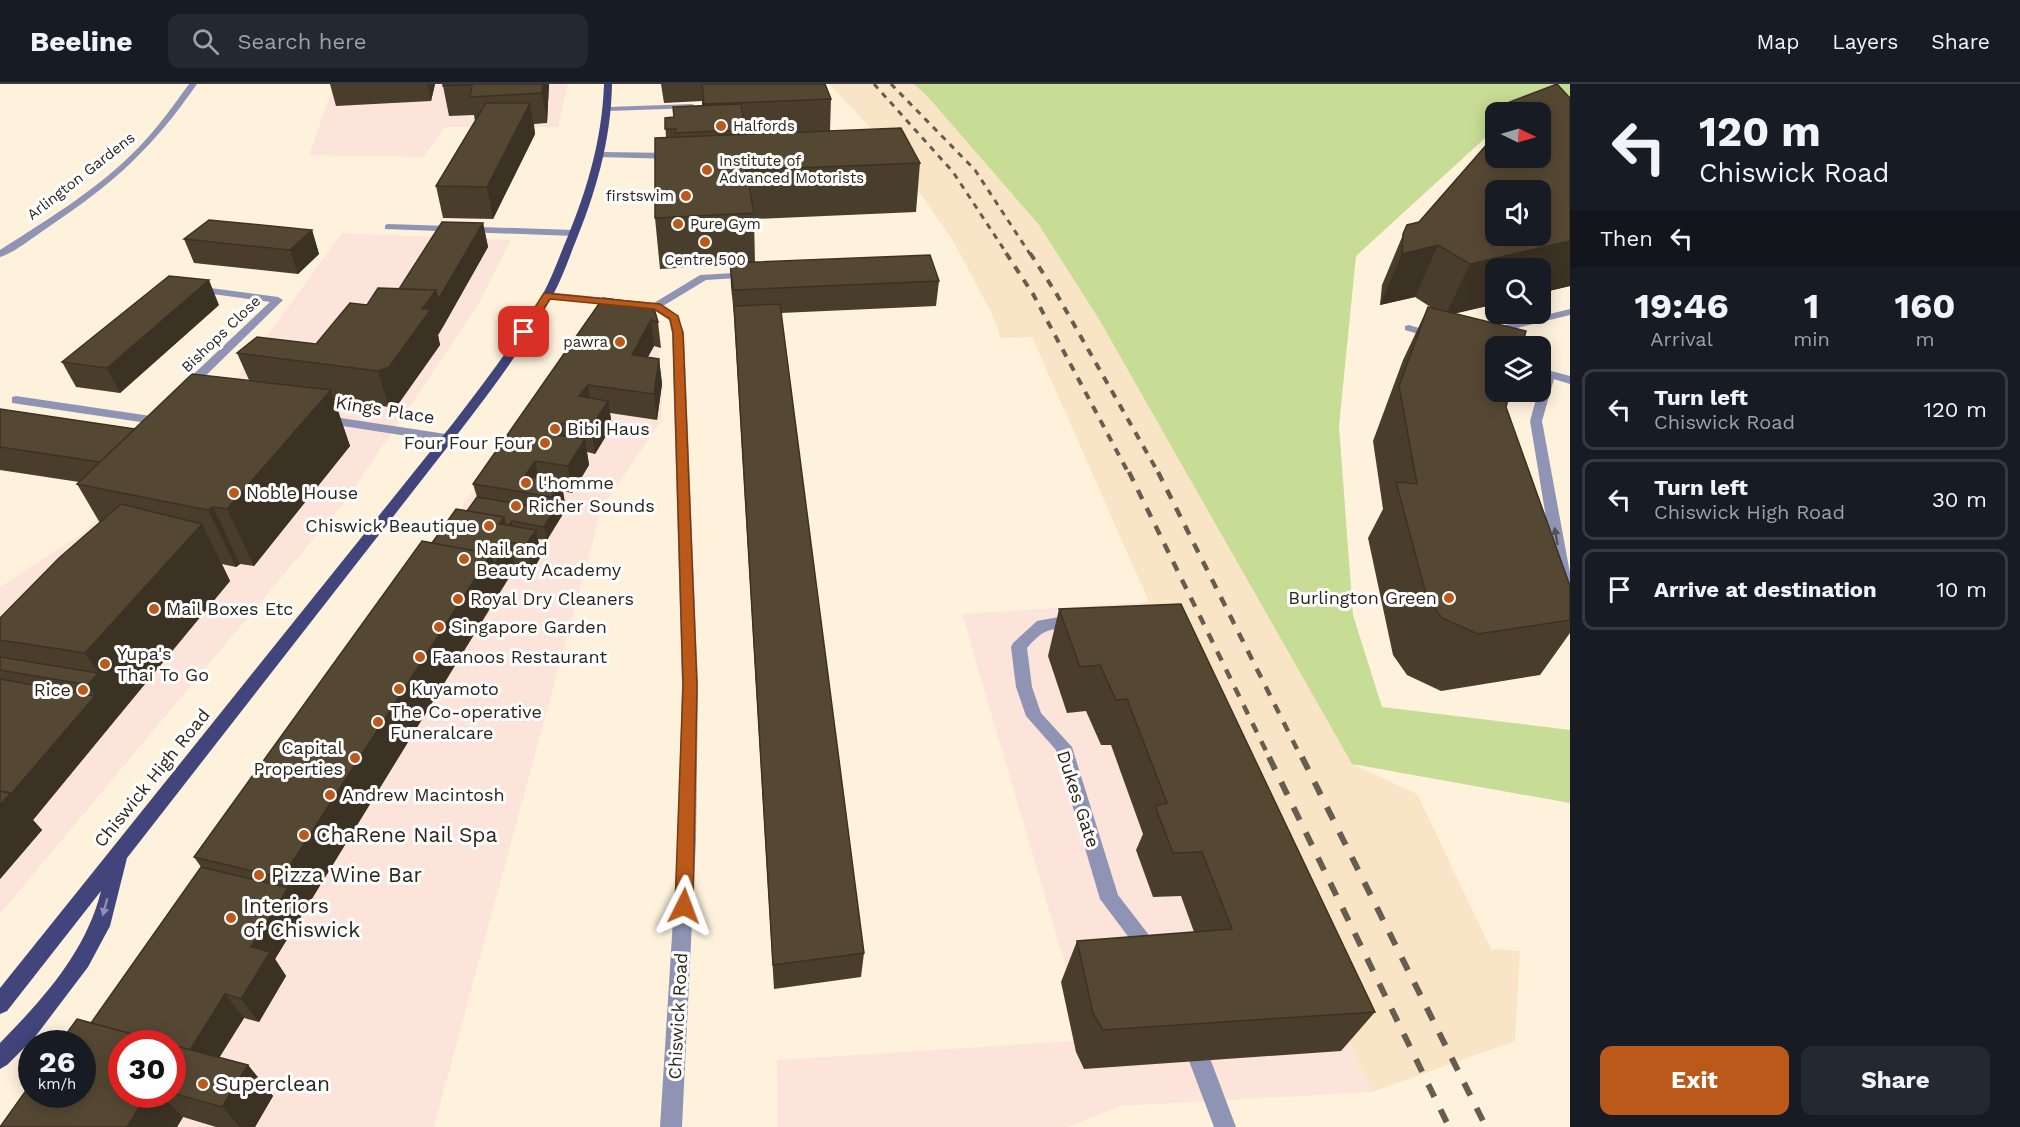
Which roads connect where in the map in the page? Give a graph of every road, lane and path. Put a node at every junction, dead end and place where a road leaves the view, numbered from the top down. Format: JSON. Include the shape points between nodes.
{"nodes":[{"id":1,"x":0,"y":84,"type":"edge"},
{"id":2,"x":6,"y":84,"type":"edge"},
{"id":3,"x":193,"y":84,"type":"edge"},
{"id":4,"x":608,"y":84,"type":"edge"},
{"id":5,"x":700,"y":106,"type":"edge"},
{"id":6,"x":677,"y":107,"type":"junction"},
{"id":7,"x":608,"y":109,"type":"junction"},
{"id":8,"x":676,"y":118,"type":"edge"},
{"id":9,"x":602,"y":155,"type":"junction"},
{"id":10,"x":677,"y":156,"type":"edge"},
{"id":11,"x":388,"y":227,"type":"dead end"},
{"id":12,"x":574,"y":233,"type":"junction"},
{"id":13,"x":0,"y":254,"type":"edge"},
{"id":14,"x":761,"y":275,"type":"edge"},
{"id":15,"x":180,"y":287,"type":"edge"},
{"id":16,"x":548,"y":296,"type":"junction"},
{"id":17,"x":656,"y":306,"type":"junction"},
{"id":18,"x":1570,"y":312,"type":"edge"},
{"id":19,"x":1409,"y":328,"type":"dead end"},
{"id":20,"x":1477,"y":335,"type":"edge"},
{"id":21,"x":1450,"y":341,"type":"edge"},
{"id":22,"x":1551,"y":374,"type":"edge"},
{"id":23,"x":1570,"y":380,"type":"edge"},
{"id":24,"x":16,"y":400,"type":"dead end"},
{"id":25,"x":195,"y":400,"type":"edge"},
{"id":26,"x":173,"y":401,"type":"junction"},
{"id":27,"x":1539,"y":402,"type":"edge"},
{"id":28,"x":303,"y":416,"type":"edge"},
{"id":29,"x":446,"y":438,"type":"junction"},
{"id":30,"x":1570,"y":614,"type":"edge"},
{"id":31,"x":1089,"y":621,"type":"edge"},
{"id":32,"x":121,"y":851,"type":"junction"},
{"id":33,"x":1162,"y":964,"type":"edge"},
{"id":34,"x":0,"y":1004,"type":"edge"},
{"id":35,"x":0,"y":1058,"type":"edge"},
{"id":36,"x":1200,"y":1061,"type":"edge"},
{"id":37,"x":671,"y":1127,"type":"edge"},
{"id":38,"x":1225,"y":1127,"type":"edge"}],
"edges":[{"from":1,"to":2,"type":"street"},
{"from":3,"to":13,"type":"street","name":"Arlington Gardens","via":[[147,145],[125,165]]},
{"from":4,"to":7,"type":"main road","name":"Chiswick High Road"},
{"from":5,"to":6,"type":"street"},
{"from":6,"to":7,"type":"street"},
{"from":6,"to":8,"type":"street"},
{"from":7,"to":9,"type":"main road","name":"Chiswick High Road"},
{"from":9,"to":10,"type":"street"},
{"from":9,"to":12,"type":"main road","name":"Chiswick High Road"},
{"from":11,"to":12,"type":"street"},
{"from":12,"to":16,"type":"main road","name":"Chiswick High Road"},
{"from":14,"to":17,"type":"street","via":[[704,277]]},
{"from":15,"to":26,"type":"street","name":"Bishops Close","via":[[278,300]]},
{"from":16,"to":17,"type":"street"},
{"from":16,"to":29,"type":"main road","name":"Chiswick High Road","via":[[500,368]]},
{"from":17,"to":37,"type":"street","name":"Chiswick Road","via":[[674,318],[678,333],[690,685],[687,840]]},
{"from":18,"to":20,"type":"street"},
{"from":19,"to":21,"type":"street"},
{"from":22,"to":23,"type":"street"},
{"from":24,"to":26,"type":"street","name":"Bishops Close","via":[[153,420]]},
{"from":25,"to":26,"type":"street"},
{"from":30,"to":27,"type":"street","one_way":true,"via":[[1536,421]]},
{"from":28,"to":29,"type":"street","name":"Kings Place"},
{"from":29,"to":32,"type":"main road","name":"Chiswick High Road"},
{"from":31,"to":33,"type":"street","name":"Dukes Gate","via":[[1061,621],[1036,627],[1019,647],[1024,687],[1034,716],[1064,747],[1110,899]]},
{"from":32,"to":34,"type":"main road","name":"Chiswick High Road"},
{"from":32,"to":35,"type":"main road","one_way":true,"via":[[100,926],[77,965],[28,1030]]},
{"from":36,"to":38,"type":"street"}]}
